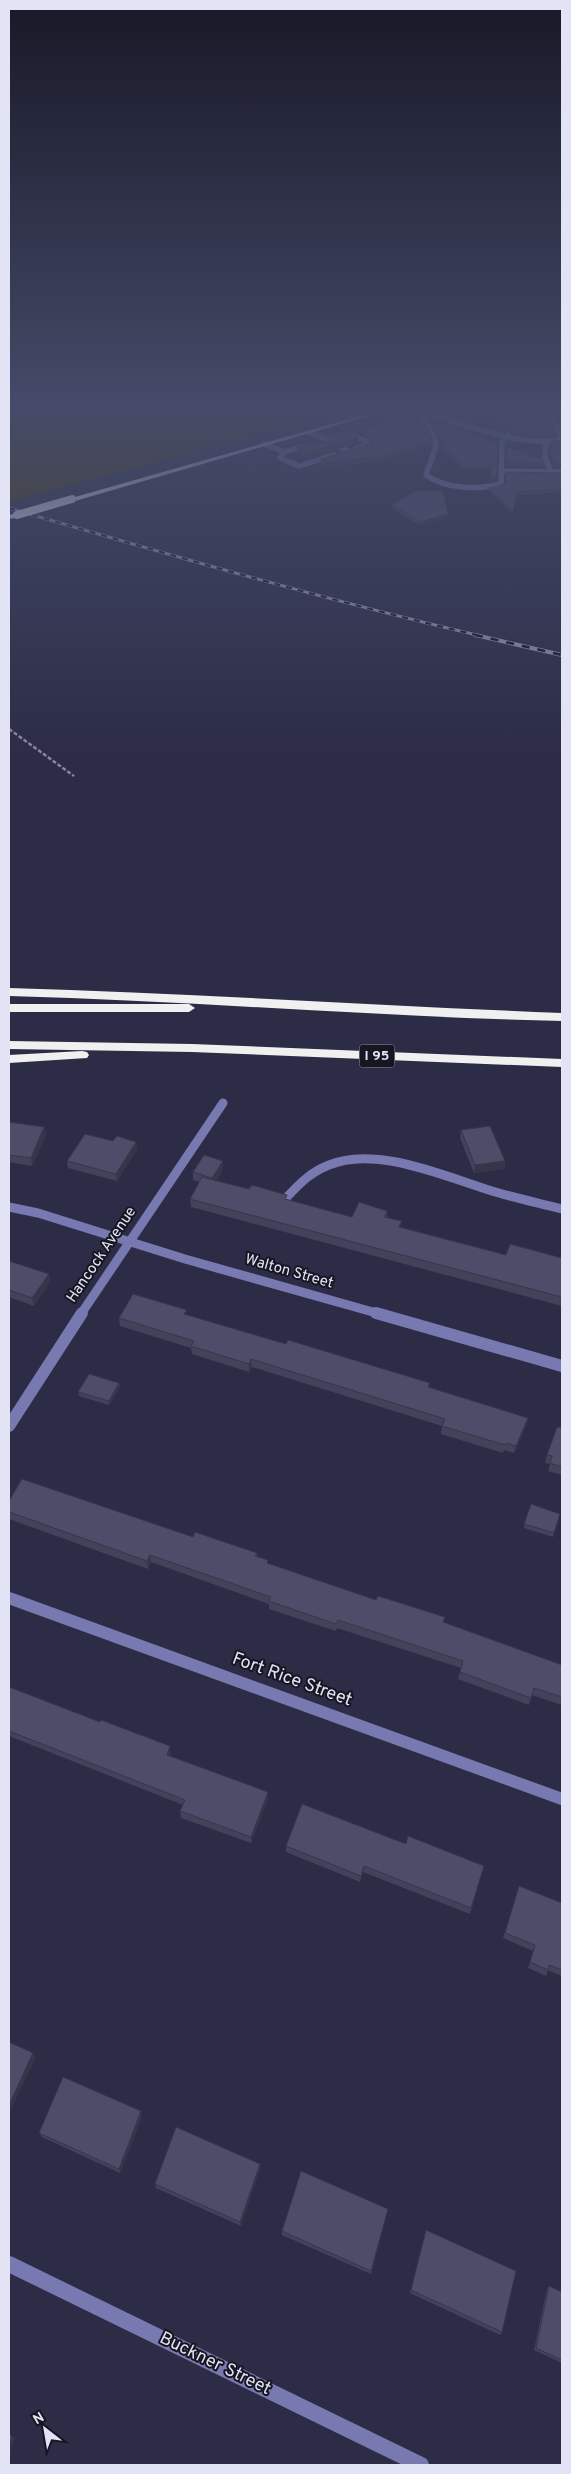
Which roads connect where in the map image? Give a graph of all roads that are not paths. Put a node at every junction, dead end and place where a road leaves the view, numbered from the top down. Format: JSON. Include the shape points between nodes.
{"nodes":[{"id":1,"x":9,"y":992,"type":"edge"},
{"id":2,"x":9,"y":1008,"type":"edge"},
{"id":3,"x":335,"y":1008,"type":"junction"},
{"id":4,"x":562,"y":1017,"type":"edge"},
{"id":5,"x":9,"y":1045,"type":"edge"},
{"id":6,"x":192,"y":1048,"type":"junction"},
{"id":7,"x":9,"y":1059,"type":"edge"},
{"id":8,"x":562,"y":1063,"type":"edge"},
{"id":9,"x":223,"y":1103,"type":"dead end"},
{"id":10,"x":286,"y":1197,"type":"edge"},
{"id":11,"x":9,"y":1207,"type":"edge"},
{"id":12,"x":562,"y":1209,"type":"edge"},
{"id":13,"x":129,"y":1240,"type":"junction"},
{"id":14,"x":562,"y":1366,"type":"edge"},
{"id":15,"x":9,"y":1426,"type":"edge"},
{"id":16,"x":9,"y":1598,"type":"edge"},
{"id":17,"x":562,"y":1799,"type":"edge"},
{"id":18,"x":9,"y":2264,"type":"edge"},
{"id":19,"x":421,"y":2465,"type":"edge"}],
"edges":[{"from":1,"to":3,"type":"highway","via":[[146,996]]},
{"from":2,"to":3,"type":"highway"},
{"from":3,"to":4,"type":"highway"},
{"from":5,"to":6,"type":"highway","number":"I 95"},
{"from":6,"to":7,"type":"highway"},
{"from":6,"to":8,"type":"highway","number":"I 95"},
{"from":9,"to":13,"type":"street","name":"Hancock Avenue"},
{"from":10,"to":12,"type":"street","via":[[301,1181],[337,1163],[360,1159],[385,1160]]},
{"from":11,"to":13,"type":"street","name":"Walton Street"},
{"from":13,"to":14,"type":"street","name":"Walton Street"},
{"from":13,"to":15,"type":"street","name":"Hancock Avenue"},
{"from":16,"to":17,"type":"street","name":"Fort Rice Street"},
{"from":18,"to":19,"type":"street","name":"Buckner Street"}]}
